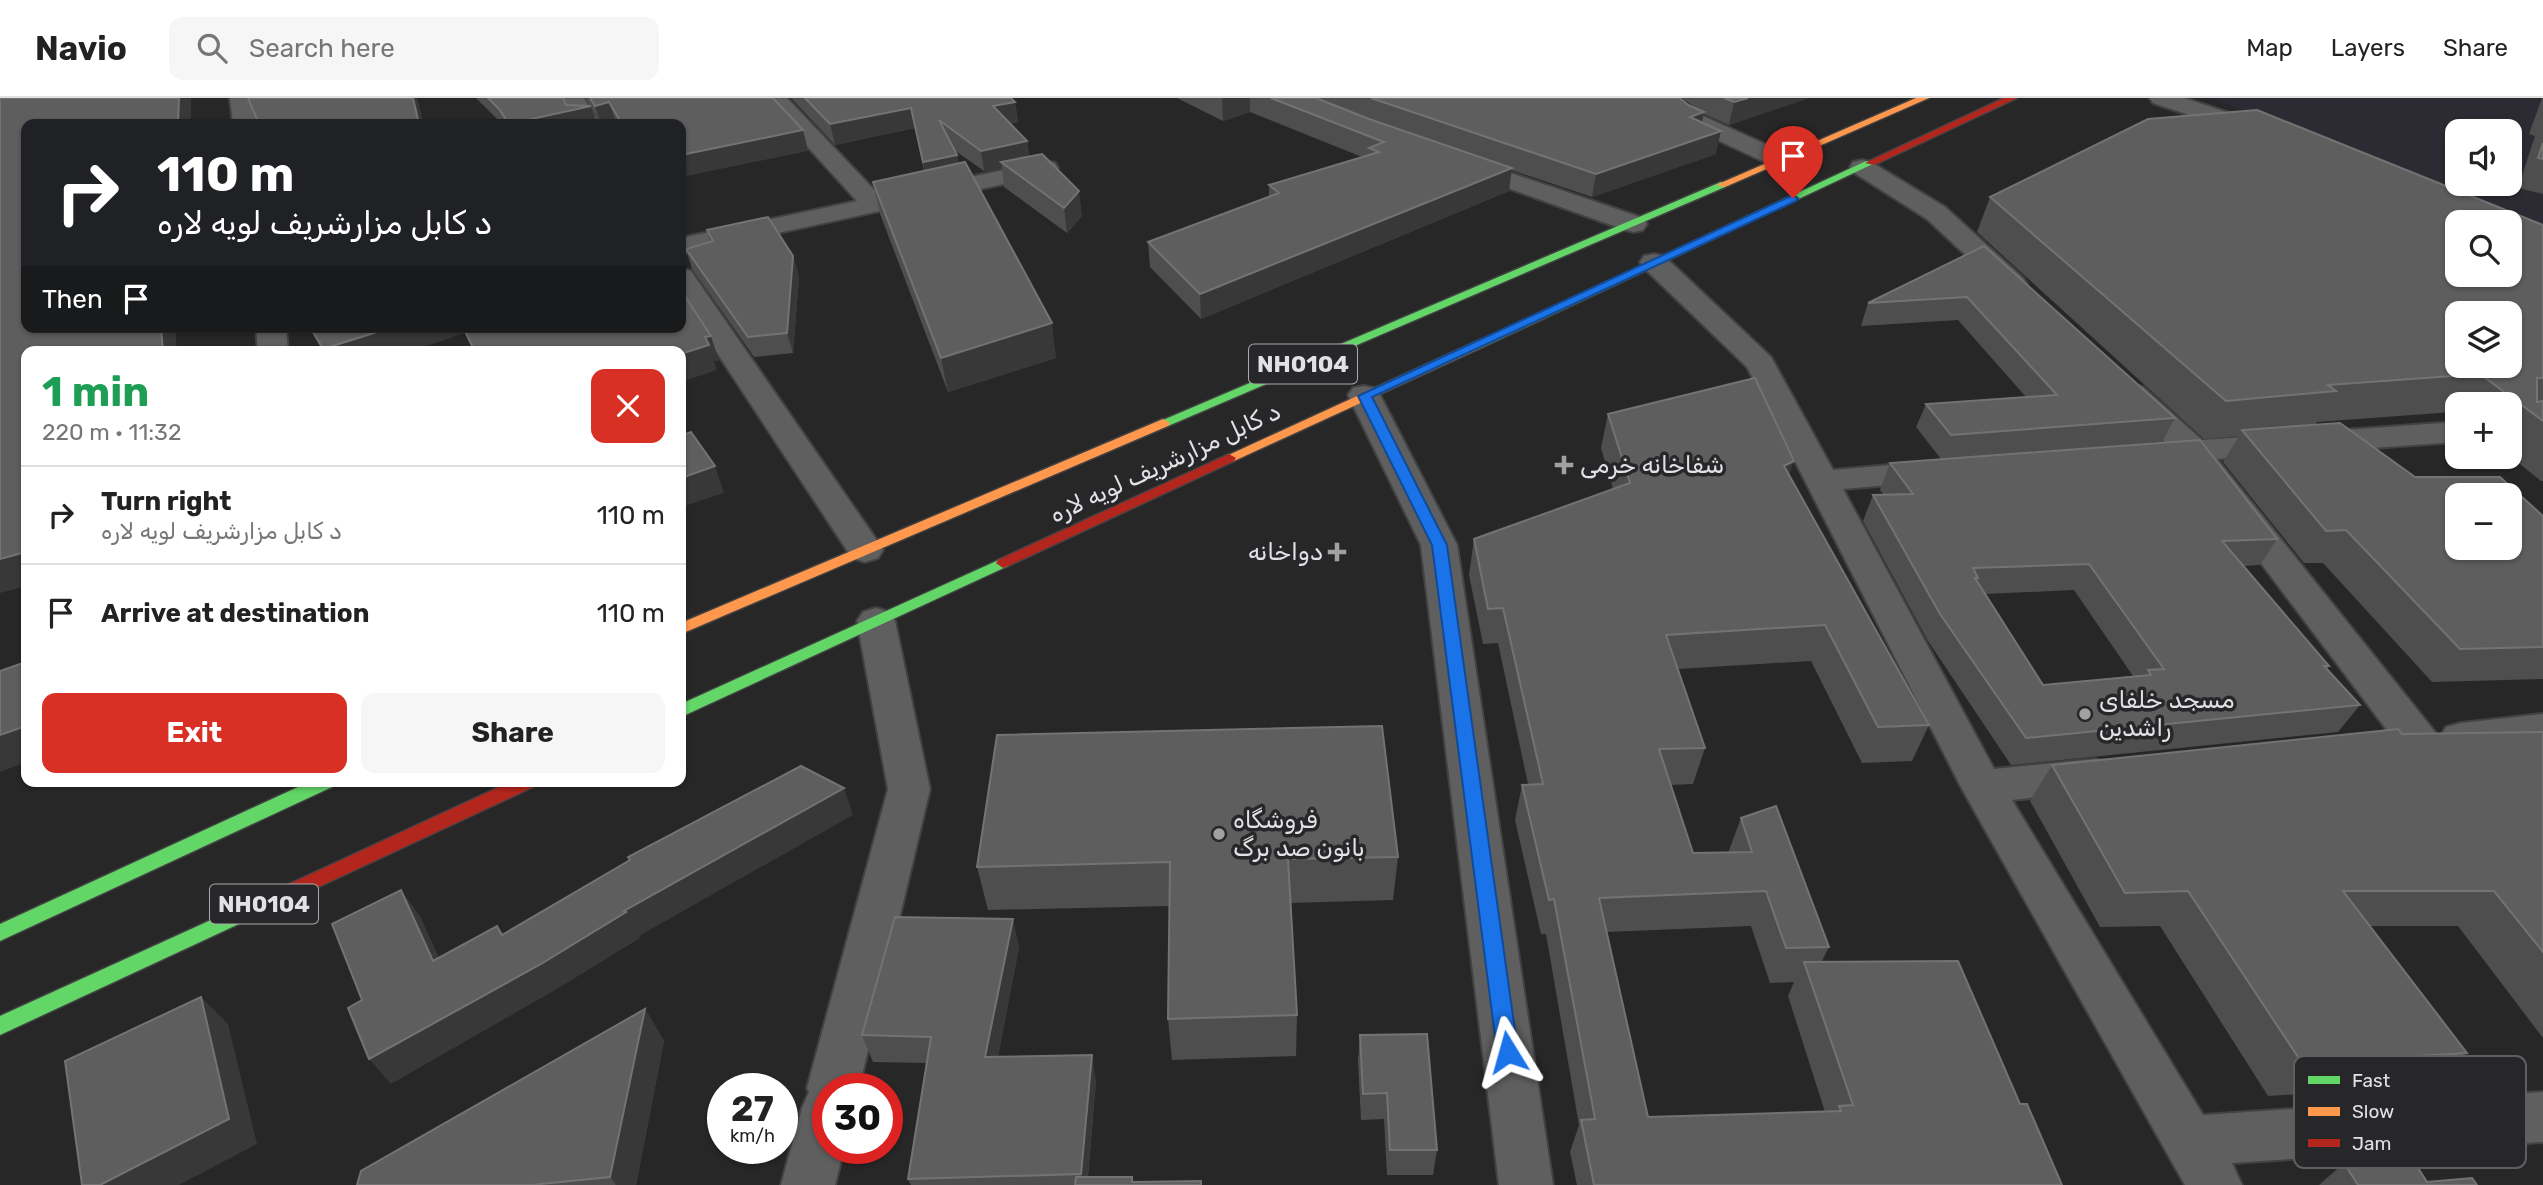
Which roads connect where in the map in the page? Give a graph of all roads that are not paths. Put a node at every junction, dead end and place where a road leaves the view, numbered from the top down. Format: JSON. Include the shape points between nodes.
{"nodes":[{"id":1,"x":241,"y":98,"type":"edge"},
{"id":2,"x":573,"y":98,"type":"edge"},
{"id":3,"x":774,"y":98,"type":"edge"},
{"id":4,"x":1664,"y":98,"type":"edge"},
{"id":5,"x":1924,"y":98,"type":"edge"},
{"id":6,"x":2012,"y":98,"type":"edge"},
{"id":7,"x":2161,"y":98,"type":"edge"},
{"id":8,"x":244,"y":119,"type":"edge"},
{"id":9,"x":586,"y":119,"type":"edge"},
{"id":10,"x":2282,"y":140,"type":"edge"},
{"id":11,"x":1441,"y":156,"type":"edge"},
{"id":12,"x":1778,"y":159,"type":"junction"},
{"id":13,"x":1862,"y":167,"type":"junction"},
{"id":14,"x":1046,"y":169,"type":"edge"},
{"id":15,"x":875,"y":205,"type":"junction"},
{"id":16,"x":1634,"y":224,"type":"junction"},
{"id":17,"x":686,"y":245,"type":"edge"},
{"id":18,"x":1654,"y":262,"type":"junction"},
{"id":19,"x":686,"y":284,"type":"edge"},
{"id":20,"x":2035,"y":304,"type":"edge"},
{"id":21,"x":2114,"y":377,"type":"edge"},
{"id":22,"x":1364,"y":396,"type":"junction"},
{"id":23,"x":2445,"y":433,"type":"edge"},
{"id":24,"x":2193,"y":450,"type":"junction"},
{"id":25,"x":2138,"y":455,"type":"edge"},
{"id":26,"x":1972,"y":468,"type":"edge"},
{"id":27,"x":1820,"y":481,"type":"junction"},
{"id":28,"x":865,"y":550,"type":"junction"},
{"id":29,"x":876,"y":621,"type":"junction"},
{"id":30,"x":686,"y":627,"type":"edge"},
{"id":31,"x":686,"y":710,"type":"edge"},
{"id":32,"x":2543,"y":729,"type":"edge"},
{"id":33,"x":2420,"y":743,"type":"junction"},
{"id":34,"x":2379,"y":747,"type":"edge"},
{"id":35,"x":2133,"y":772,"type":"edge"},
{"id":36,"x":312,"y":787,"type":"edge"},
{"id":37,"x":516,"y":787,"type":"edge"},
{"id":38,"x":1982,"y":787,"type":"junction"},
{"id":39,"x":0,"y":933,"type":"edge"},
{"id":40,"x":0,"y":1026,"type":"edge"},
{"id":41,"x":837,"y":1073,"type":"edge"},
{"id":42,"x":2294,"y":1134,"type":"edge"},
{"id":43,"x":2190,"y":1141,"type":"junction"},
{"id":44,"x":813,"y":1164,"type":"edge"},
{"id":45,"x":808,"y":1185,"type":"edge"},
{"id":46,"x":1526,"y":1185,"type":"edge"},
{"id":47,"x":2215,"y":1185,"type":"edge"}],
"edges":[{"from":1,"to":8,"type":"street"},
{"from":2,"to":9,"type":"street"},
{"from":3,"to":15,"type":"street"},
{"from":4,"to":12,"type":"street","via":[[1693,120]]},
{"from":5,"to":12,"type":"highway","name":"د کابل مزارشریف لویه لاره","number":"NH0104"},
{"from":6,"to":13,"type":"highway","name":"د کابل مزارشریف لویه لاره","number":"NH0104"},
{"from":7,"to":10,"type":"street"},
{"from":11,"to":16,"type":"street"},
{"from":12,"to":16,"type":"highway","name":"د کابل مزارشریف لویه لاره","number":"NH0104"},
{"from":13,"to":18,"type":"highway","name":"د کابل مزارشریف لویه لاره","number":"NH0104"},
{"from":13,"to":20,"type":"street","via":[[1936,213]]},
{"from":14,"to":15,"type":"street"},
{"from":15,"to":17,"type":"street"},
{"from":16,"to":28,"type":"highway","name":"د کابل مزارشریف لویه لاره","number":"NH0104"},
{"from":18,"to":22,"type":"highway","name":"د کابل مزارشریف لویه لاره","number":"NH0104"},
{"from":18,"to":27,"type":"street","via":[[1760,363]]},
{"from":19,"to":28,"type":"street"},
{"from":21,"to":24,"type":"street"},
{"from":22,"to":29,"type":"highway","name":"د کابل مزارشریف لویه لاره","number":"NH0104"},
{"from":22,"to":46,"type":"street","via":[[1439,545]]},
{"from":23,"to":24,"type":"street"},
{"from":24,"to":25,"type":"street"},
{"from":24,"to":33,"type":"street"},
{"from":26,"to":27,"type":"street"},
{"from":27,"to":38,"type":"street"},
{"from":28,"to":30,"type":"highway","name":"د کابل مزارشریف لویه لاره","number":"NH0104"},
{"from":29,"to":31,"type":"highway","name":"د کابل مزارشریف لویه لاره","number":"NH0104"},
{"from":29,"to":41,"type":"street","via":[[909,789]]},
{"from":32,"to":33,"type":"street"},
{"from":33,"to":34,"type":"street"},
{"from":35,"to":38,"type":"street"},
{"from":36,"to":39,"type":"highway"},
{"from":37,"to":40,"type":"highway","number":"NH0104"},
{"from":38,"to":43,"type":"street"},
{"from":42,"to":43,"type":"street"},
{"from":43,"to":47,"type":"street"},
{"from":44,"to":45,"type":"street"}]}
